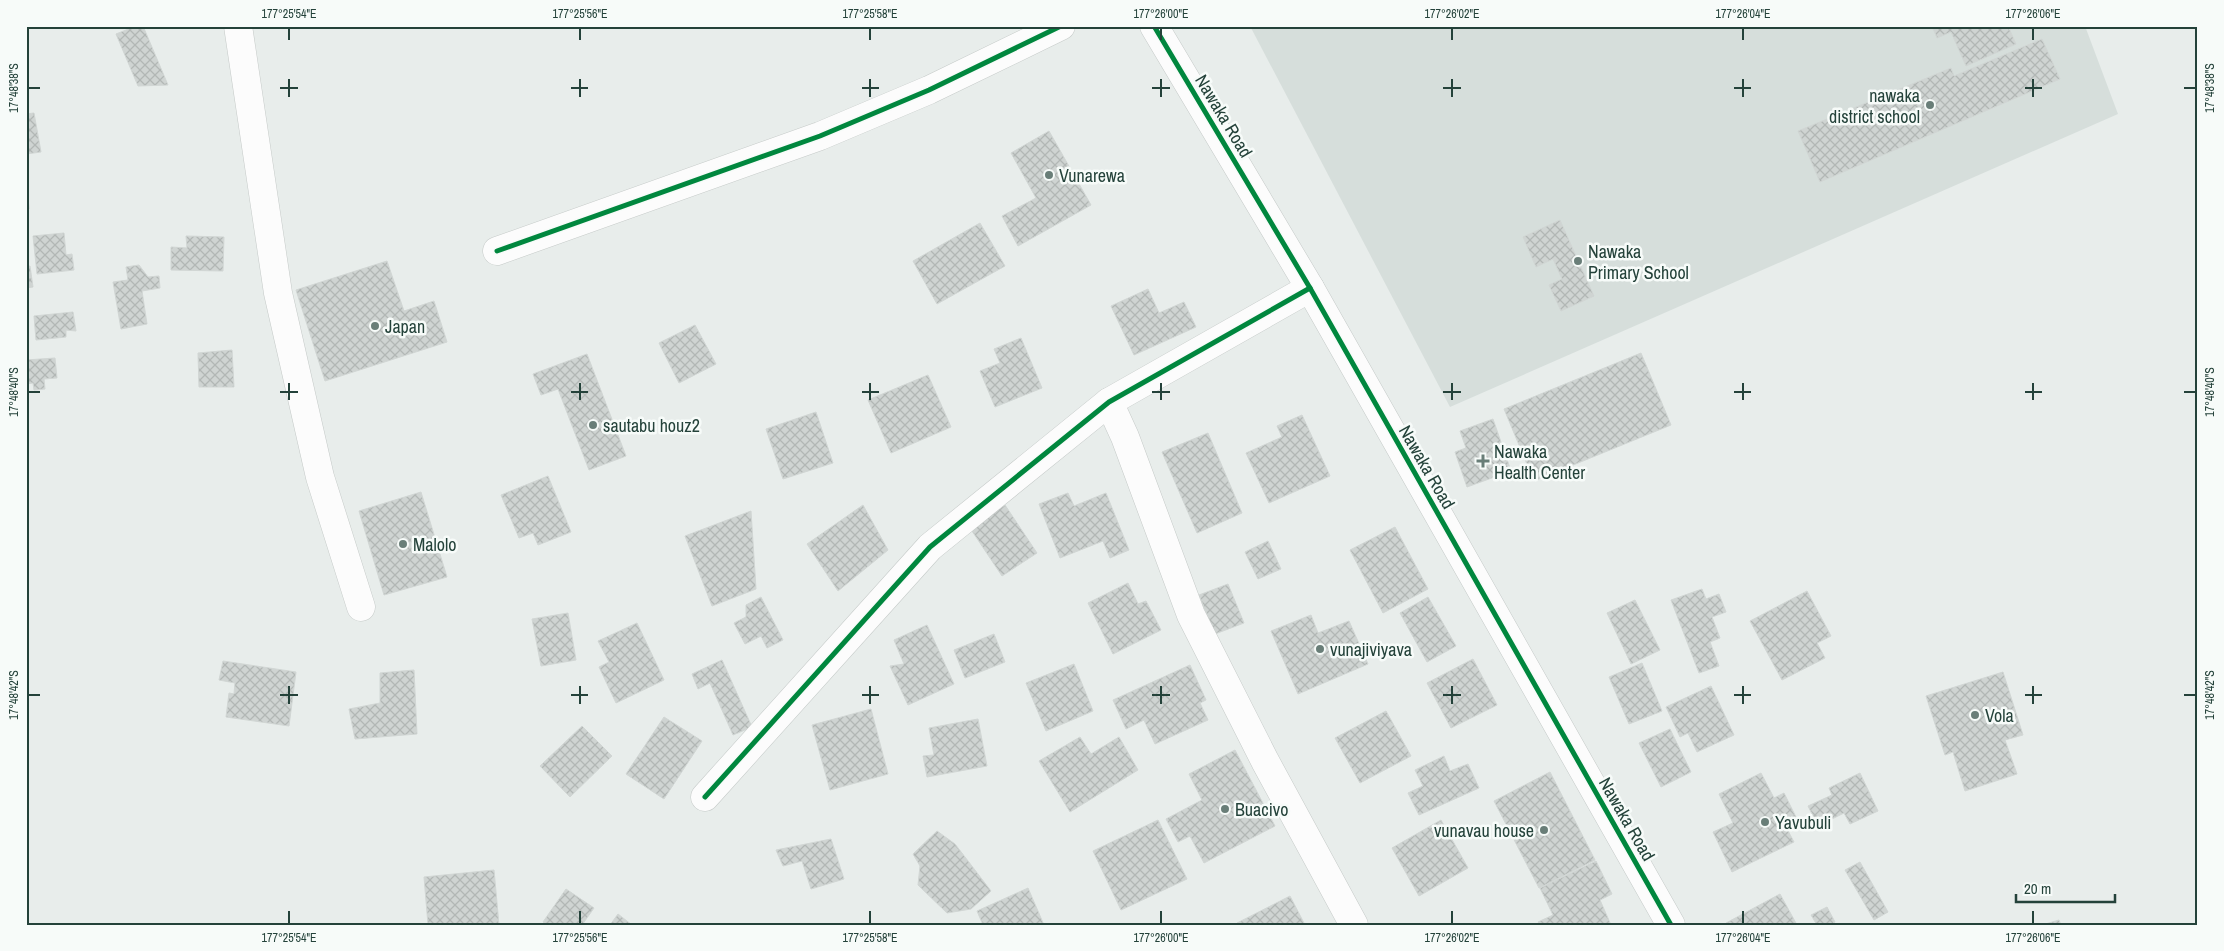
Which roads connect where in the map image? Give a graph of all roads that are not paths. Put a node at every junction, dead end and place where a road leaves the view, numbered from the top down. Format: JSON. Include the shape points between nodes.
{"nodes":[{"id":1,"x":238,"y":26,"type":"edge"},
{"id":2,"x":1061,"y":26,"type":"edge"},
{"id":3,"x":1154,"y":26,"type":"edge"},
{"id":4,"x":497,"y":251,"type":"dead end"},
{"id":5,"x":1310,"y":288,"type":"junction"},
{"id":6,"x":1109,"y":402,"type":"junction"},
{"id":7,"x":361,"y":607,"type":"dead end"},
{"id":8,"x":705,"y":797,"type":"dead end"},
{"id":9,"x":1354,"y":925,"type":"edge"},
{"id":10,"x":1671,"y":925,"type":"edge"}],
"edges":[{"from":1,"to":7,"type":"street","via":[[278,293],[320,477]]},
{"from":2,"to":4,"type":"street","via":[[929,90],[820,136]]},
{"from":3,"to":5,"type":"street","name":"Nawaka Road"},
{"from":5,"to":6,"type":"street"},
{"from":5,"to":10,"type":"street","name":"Nawaka Road"},
{"from":6,"to":8,"type":"street","via":[[930,547]]},
{"from":6,"to":9,"type":"street","via":[[1191,615]]}]}
